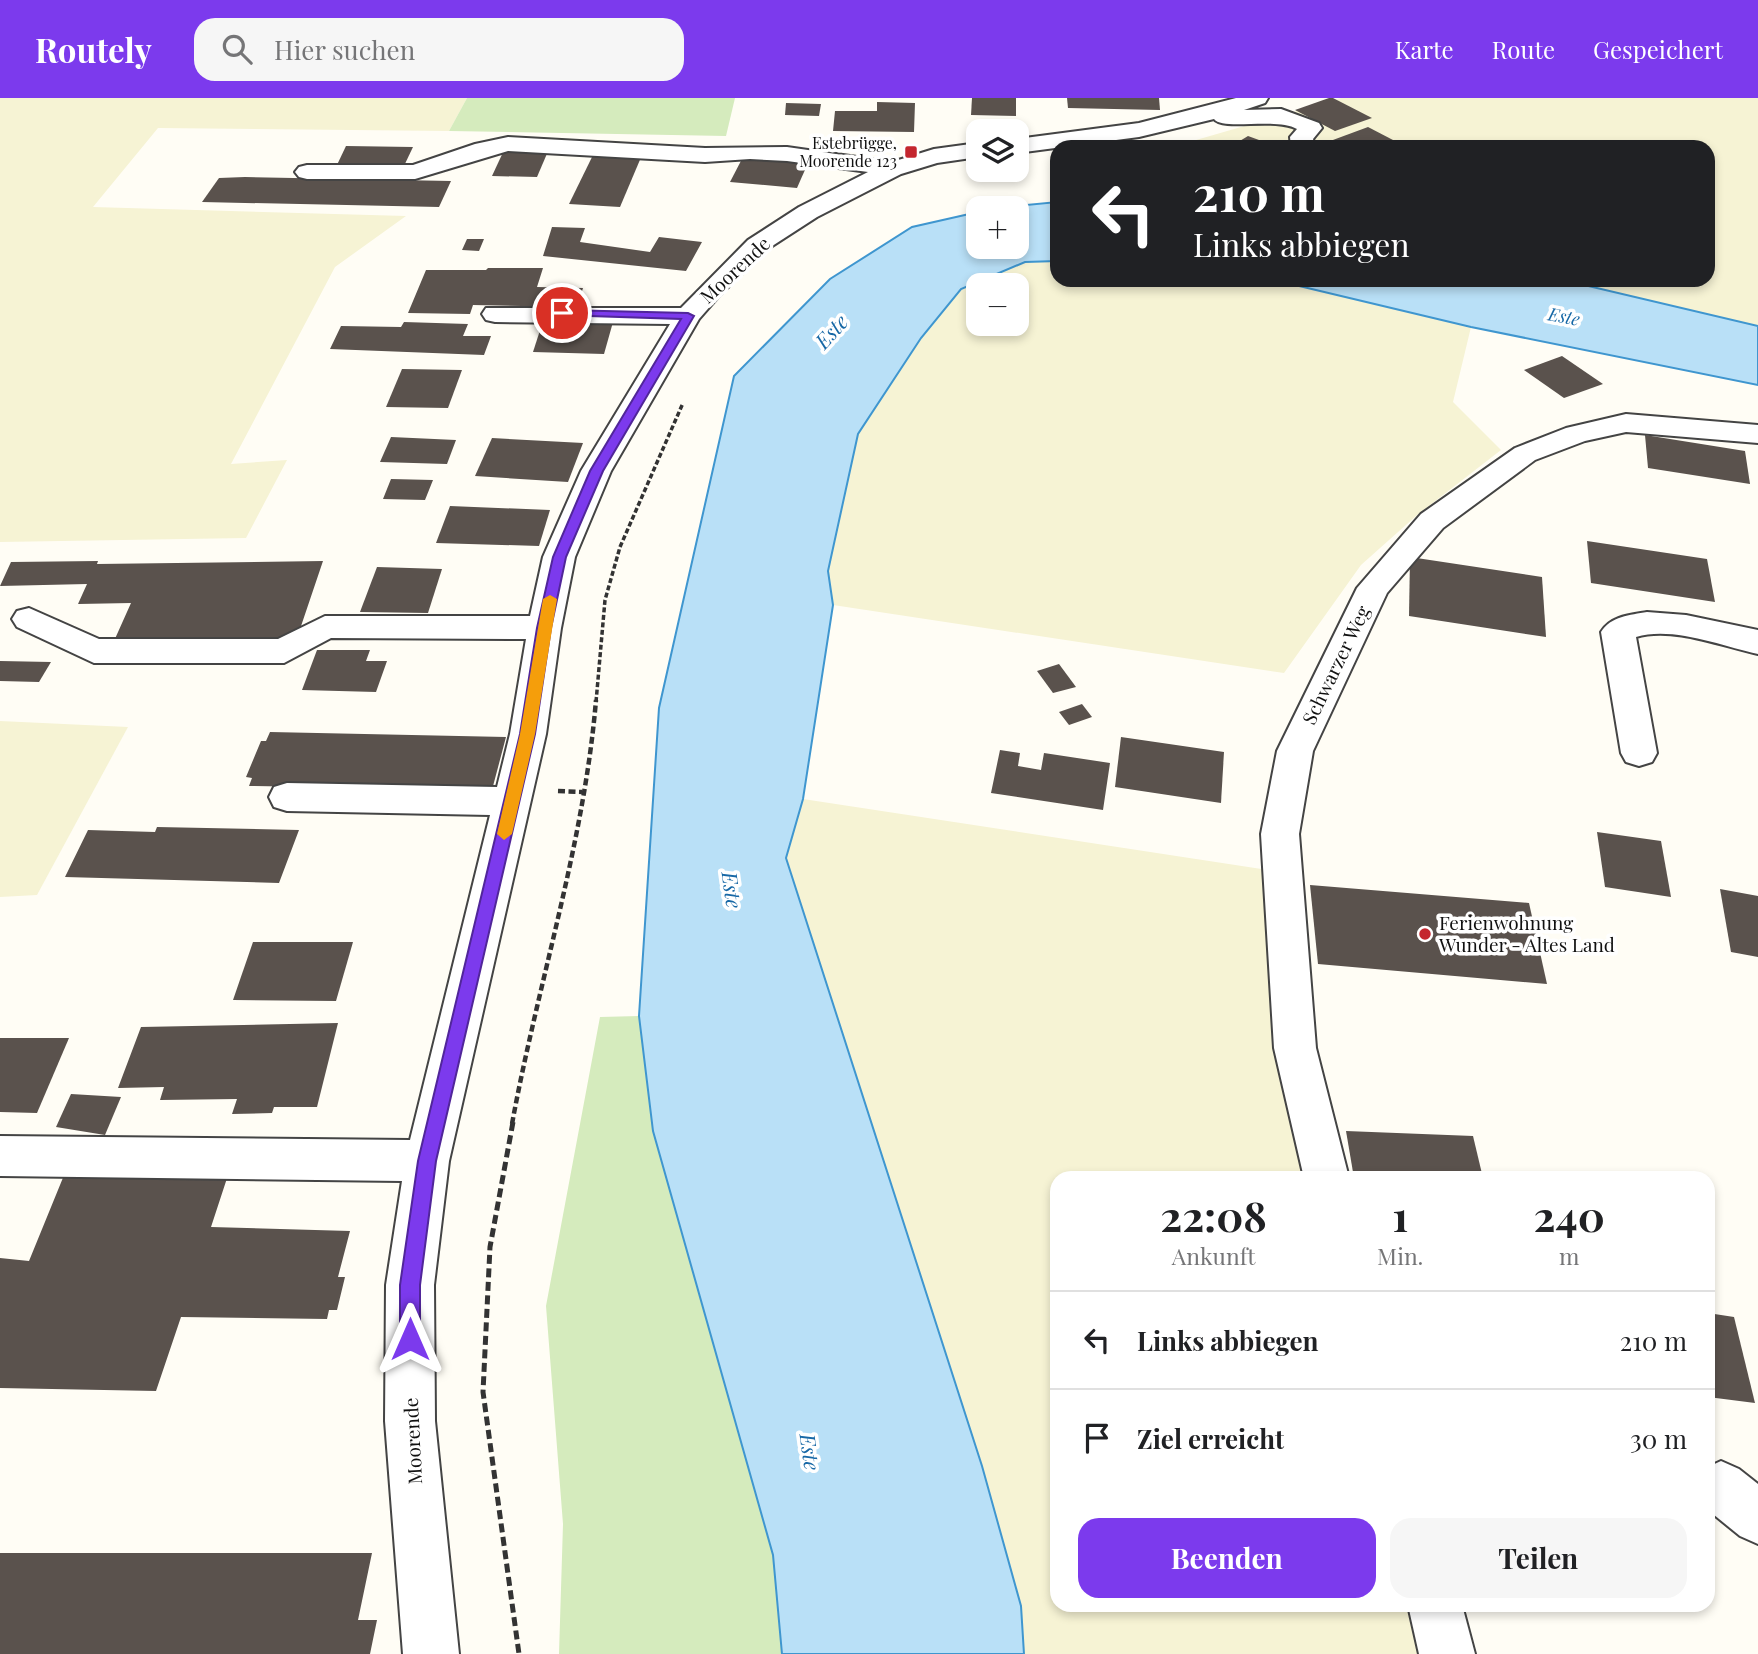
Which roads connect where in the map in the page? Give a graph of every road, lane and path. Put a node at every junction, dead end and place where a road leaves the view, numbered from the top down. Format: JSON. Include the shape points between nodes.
{"nodes":[{"id":1,"x":1257,"y":98,"type":"edge"},
{"id":2,"x":1175,"y":124,"type":"junction"},
{"id":3,"x":1081,"y":140,"type":"edge"},
{"id":4,"x":1302,"y":140,"type":"edge"},
{"id":5,"x":1050,"y":143,"type":"edge"},
{"id":6,"x":1029,"y":145,"type":"edge"},
{"id":7,"x":966,"y":151,"type":"edge"},
{"id":8,"x":894,"y":169,"type":"junction"},
{"id":9,"x":306,"y":172,"type":"dead end"},
{"id":10,"x":495,"y":314,"type":"dead end"},
{"id":11,"x":688,"y":316,"type":"junction"},
{"id":12,"x":685,"y":398,"type":"dead end"},
{"id":13,"x":1758,"y":434,"type":"edge"},
{"id":14,"x":29,"y":619,"type":"dead end"},
{"id":15,"x":544,"y":628,"type":"junction"},
{"id":16,"x":1758,"y":642,"type":"edge"},
{"id":17,"x":1639,"y":753,"type":"dead end"},
{"id":18,"x":287,"y":797,"type":"dead end"},
{"id":19,"x":512,"y":800,"type":"junction"},
{"id":20,"x":0,"y":1156,"type":"edge"},
{"id":21,"x":427,"y":1161,"type":"junction"},
{"id":22,"x":1325,"y":1171,"type":"edge"},
{"id":23,"x":1437,"y":1612,"type":"edge"},
{"id":24,"x":431,"y":1654,"type":"edge"},
{"id":25,"x":519,"y":1654,"type":"edge"},
{"id":26,"x":1447,"y":1654,"type":"edge"}],
"edges":[{"from":1,"to":2,"type":"street"},
{"from":2,"to":3,"type":"street"},
{"from":2,"to":4,"type":"street","via":[[1283,115],[1311,128]]},
{"from":5,"to":6,"type":"street"},
{"from":7,"to":8,"type":"street","name":"Moorende"},
{"from":8,"to":9,"type":"street","via":[[775,153],[705,155],[508,144],[415,172]]},
{"from":8,"to":11,"type":"street","name":"Moorende","via":[[808,212],[757,245]]},
{"from":10,"to":11,"type":"street"},
{"from":11,"to":15,"type":"street","name":"Moorende","via":[[596,471],[559,557]]},
{"from":12,"to":25,"type":"path","via":[[620,547],[604,600],[595,716],[568,876],[527,1043],[490,1247],[483,1392]]},
{"from":13,"to":22,"type":"street","name":"Schwarzer Weg","via":[[1626,423],[1576,434],[1525,454],[1432,520],[1373,588],[1295,751],[1280,834],[1295,1048]]},
{"from":14,"to":15,"type":"street","via":[[93,651],[284,651],[325,627]]},
{"from":15,"to":19,"type":"street","name":"Moorende","via":[[528,734]]},
{"from":16,"to":17,"type":"street","via":[[1658,623],[1629,623],[1618,632]]},
{"from":18,"to":19,"type":"street"},
{"from":19,"to":21,"type":"street","name":"Moorende"},
{"from":20,"to":21,"type":"street"},
{"from":21,"to":24,"type":"street","name":"Moorende","via":[[410,1285],[410,1421]]},
{"from":23,"to":26,"type":"street"}]}
